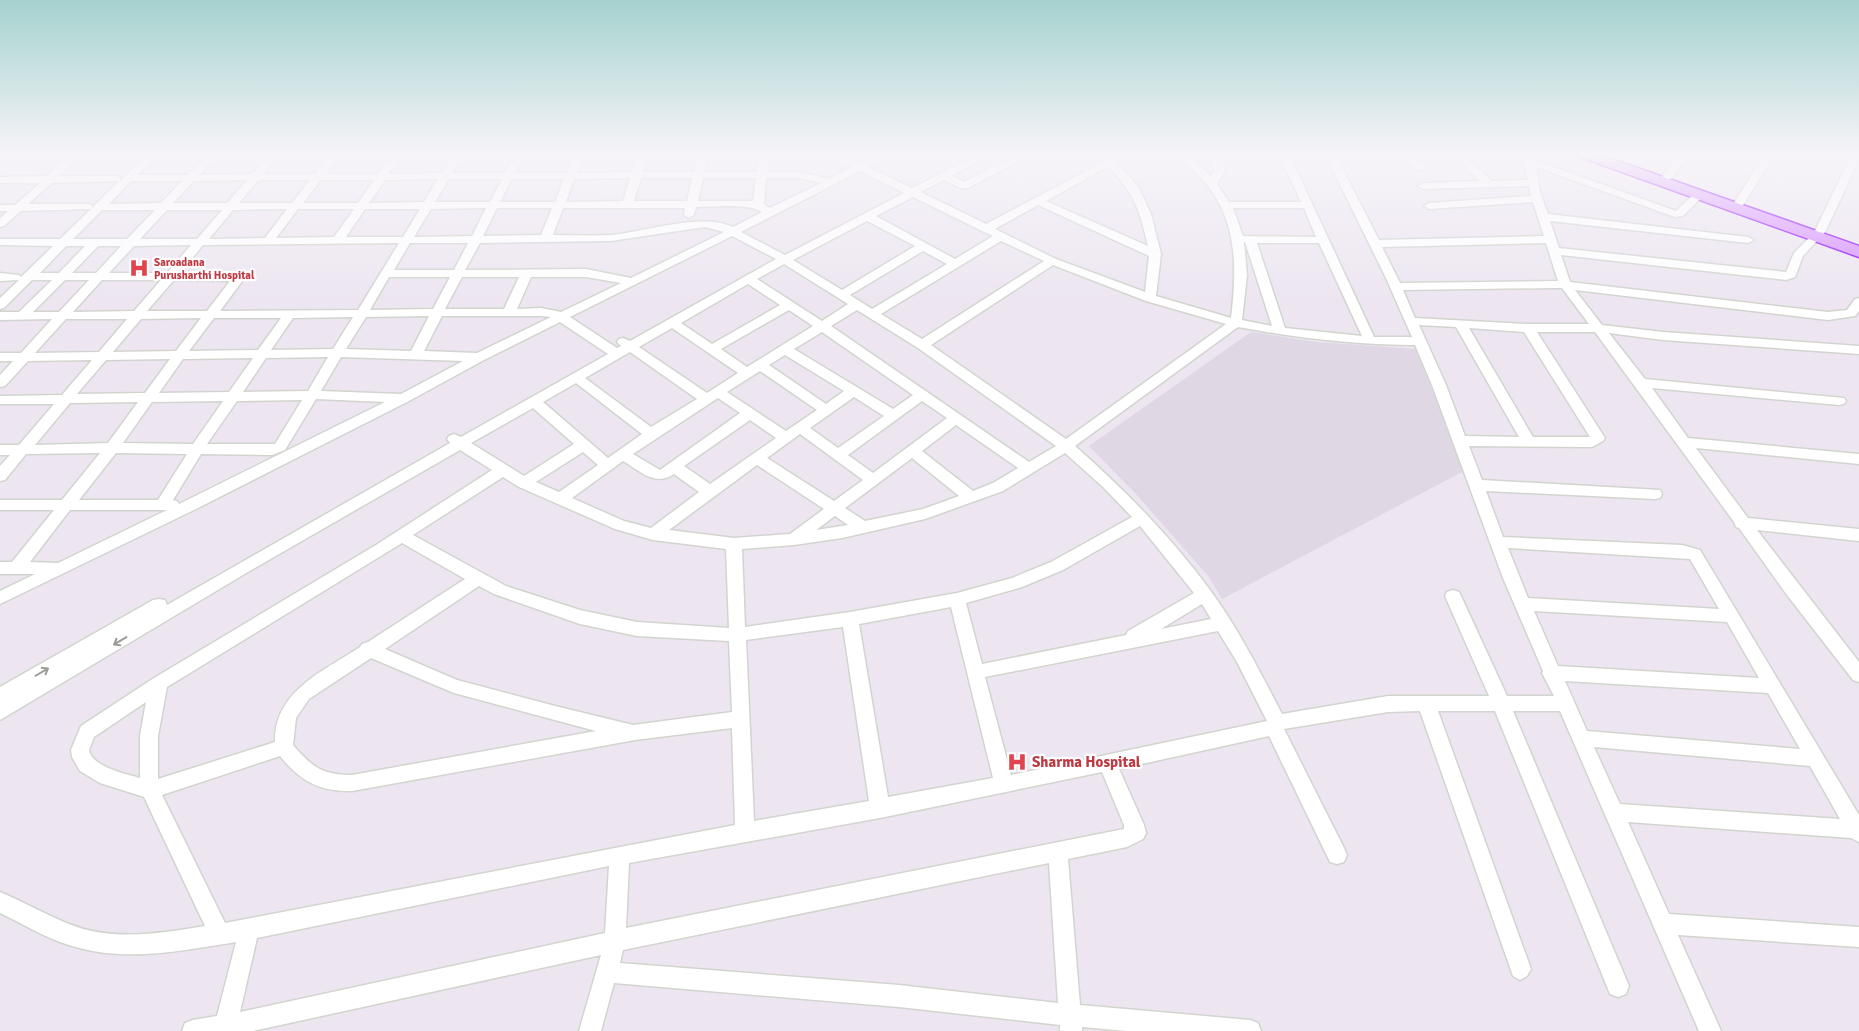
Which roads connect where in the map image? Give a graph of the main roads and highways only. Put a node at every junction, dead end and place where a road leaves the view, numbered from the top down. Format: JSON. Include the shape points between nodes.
{"nodes":[{"id":1,"x":1724,"y":202,"type":"edge"},
{"id":2,"x":1737,"y":202,"type":"edge"},
{"id":3,"x":1818,"y":234,"type":"junction"},
{"id":4,"x":1859,"y":246,"type":"edge"},
{"id":5,"x":1859,"y":252,"type":"edge"}],
"edges":[{"from":1,"to":3,"type":"highway"},
{"from":2,"to":3,"type":"highway"},
{"from":3,"to":4,"type":"highway"},
{"from":3,"to":5,"type":"highway"}]}
